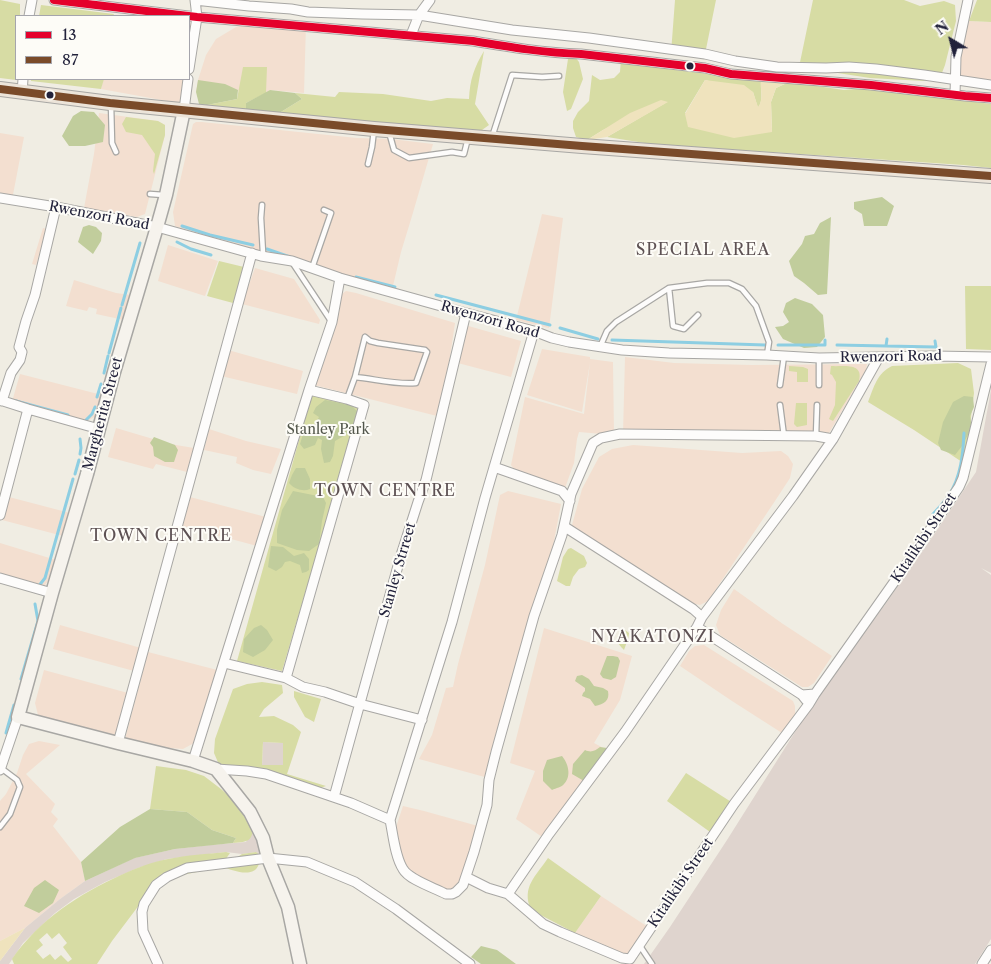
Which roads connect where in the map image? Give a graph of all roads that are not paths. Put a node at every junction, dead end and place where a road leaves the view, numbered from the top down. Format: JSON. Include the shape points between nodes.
{"nodes":[{"id":1,"x":32,"y":0,"type":"edge"},
{"id":2,"x":54,"y":0,"type":"edge"},
{"id":3,"x":195,"y":0,"type":"edge"},
{"id":4,"x":430,"y":0,"type":"edge"},
{"id":5,"x":968,"y":0,"type":"edge"},
{"id":6,"x":249,"y":3,"type":"edge"},
{"id":7,"x":420,"y":14,"type":"junction"},
{"id":8,"x":29,"y":15,"type":"edge"},
{"id":9,"x":180,"y":15,"type":"edge"},
{"id":10,"x":190,"y":16,"type":"edge"},
{"id":11,"x":197,"y":17,"type":"junction"},
{"id":12,"x":411,"y":35,"type":"junction"},
{"id":13,"x":190,"y":52,"type":"edge"},
{"id":14,"x":559,"y":76,"type":"dead end"},
{"id":15,"x":188,"y":80,"type":"edge"},
{"id":16,"x":956,"y":80,"type":"junction"},
{"id":17,"x":991,"y":85,"type":"edge"},
{"id":18,"x":23,"y":86,"type":"edge"},
{"id":19,"x":0,"y":89,"type":"edge"},
{"id":20,"x":955,"y":95,"type":"junction"},
{"id":21,"x":991,"y":98,"type":"edge"},
{"id":22,"x":110,"y":103,"type":"junction"},
{"id":23,"x":184,"y":110,"type":"junction"},
{"id":24,"x":381,"y":130,"type":"junction"},
{"id":25,"x":469,"y":137,"type":"junction"},
{"id":26,"x":492,"y":138,"type":"junction"},
{"id":27,"x":116,"y":152,"type":"dead end"},
{"id":28,"x":368,"y":164,"type":"dead end"},
{"id":29,"x":991,"y":176,"type":"edge"},
{"id":30,"x":150,"y":194,"type":"dead end"},
{"id":31,"x":166,"y":195,"type":"junction"},
{"id":32,"x":0,"y":198,"type":"edge"},
{"id":33,"x":262,"y":205,"type":"dead end"},
{"id":34,"x":56,"y":207,"type":"junction"},
{"id":35,"x":324,"y":210,"type":"dead end"},
{"id":36,"x":157,"y":227,"type":"junction"},
{"id":37,"x":252,"y":253,"type":"junction"},
{"id":38,"x":261,"y":256,"type":"junction"},
{"id":39,"x":292,"y":261,"type":"junction"},
{"id":40,"x":312,"y":268,"type":"junction"},
{"id":41,"x":340,"y":278,"type":"junction"},
{"id":42,"x":669,"y":288,"type":"junction"},
{"id":43,"x":466,"y":313,"type":"junction"},
{"id":44,"x":698,"y":315,"type":"dead end"},
{"id":45,"x":332,"y":322,"type":"junction"},
{"id":46,"x":534,"y":331,"type":"junction"},
{"id":47,"x":600,"y":347,"type":"junction"},
{"id":48,"x":767,"y":355,"type":"junction"},
{"id":49,"x":784,"y":356,"type":"junction"},
{"id":50,"x":879,"y":357,"type":"junction"},
{"id":51,"x":991,"y":357,"type":"edge"},
{"id":52,"x":819,"y":358,"type":"junction"},
{"id":53,"x":991,"y":364,"type":"edge"},
{"id":54,"x":355,"y":377,"type":"junction"},
{"id":55,"x":780,"y":385,"type":"dead end"},
{"id":56,"x":819,"y":385,"type":"dead end"},
{"id":57,"x":309,"y":390,"type":"junction"},
{"id":58,"x":347,"y":399,"type":"junction"},
{"id":59,"x":1,"y":400,"type":"edge"},
{"id":60,"x":780,"y":405,"type":"dead end"},
{"id":61,"x":817,"y":405,"type":"dead end"},
{"id":62,"x":28,"y":409,"type":"junction"},
{"id":63,"x":99,"y":429,"type":"junction"},
{"id":64,"x":784,"y":436,"type":"junction"},
{"id":65,"x":816,"y":436,"type":"junction"},
{"id":66,"x":833,"y":439,"type":"junction"},
{"id":67,"x":494,"y":467,"type":"junction"},
{"id":68,"x":574,"y":487,"type":"junction"},
{"id":69,"x":562,"y":491,"type":"junction"},
{"id":70,"x":570,"y":501,"type":"junction"},
{"id":71,"x":0,"y":514,"type":"edge"},
{"id":72,"x":565,"y":527,"type":"junction"},
{"id":73,"x":0,"y":578,"type":"edge"},
{"id":74,"x":52,"y":593,"type":"junction"},
{"id":75,"x":702,"y":617,"type":"junction"},
{"id":76,"x":697,"y":626,"type":"junction"},
{"id":77,"x":224,"y":663,"type":"junction"},
{"id":78,"x":286,"y":678,"type":"junction"},
{"id":79,"x":815,"y":694,"type":"junction"},
{"id":80,"x":802,"y":695,"type":"junction"},
{"id":81,"x":360,"y":704,"type":"junction"},
{"id":82,"x":809,"y":704,"type":"junction"},
{"id":83,"x":18,"y":717,"type":"junction"},
{"id":84,"x":422,"y":720,"type":"junction"},
{"id":85,"x":118,"y":743,"type":"junction"},
{"id":86,"x":193,"y":761,"type":"junction"},
{"id":87,"x":0,"y":769,"type":"edge"},
{"id":88,"x":216,"y":769,"type":"junction"},
{"id":89,"x":334,"y":797,"type":"junction"},
{"id":90,"x":390,"y":820,"type":"junction"},
{"id":91,"x":0,"y":827,"type":"edge"},
{"id":92,"x":268,"y":858,"type":"junction"},
{"id":93,"x":466,"y":877,"type":"junction"},
{"id":94,"x":508,"y":894,"type":"junction"},
{"id":95,"x":639,"y":945,"type":"junction"},
{"id":96,"x":991,"y":950,"type":"edge"},
{"id":97,"x":631,"y":962,"type":"edge"},
{"id":98,"x":158,"y":964,"type":"edge"},
{"id":99,"x":300,"y":964,"type":"edge"},
{"id":100,"x":470,"y":964,"type":"edge"},
{"id":101,"x":652,"y":964,"type":"edge"},
{"id":102,"x":982,"y":964,"type":"edge"}],
"edges":[{"from":1,"to":8,"type":"street"},
{"from":2,"to":9,"type":"street"},
{"from":3,"to":6,"type":"street"},
{"from":3,"to":11,"type":"street"},
{"from":4,"to":7,"type":"street"},
{"from":5,"to":16,"type":"street","via":[[956,57]]},
{"from":6,"to":7,"type":"street","via":[[308,12]]},
{"from":7,"to":12,"type":"street"},
{"from":7,"to":16,"type":"street","via":[[777,67],[867,68]]},
{"from":10,"to":11,"type":"street"},
{"from":11,"to":12,"type":"street"},
{"from":11,"to":13,"type":"street"},
{"from":12,"to":20,"type":"street","via":[[705,68],[731,74]]},
{"from":14,"to":26,"type":"lane","via":[[512,75]]},
{"from":15,"to":23,"type":"street"},
{"from":16,"to":17,"type":"street"},
{"from":16,"to":20,"type":"street"},
{"from":18,"to":19,"type":"main road"},
{"from":18,"to":22,"type":"main road"},
{"from":20,"to":21,"type":"street"},
{"from":22,"to":23,"type":"main road"},
{"from":22,"to":27,"type":"lane","via":[[112,143]]},
{"from":23,"to":24,"type":"main road"},
{"from":23,"to":31,"type":"street","name":"Margherita Street"},
{"from":24,"to":25,"type":"main road"},
{"from":24,"to":25,"type":"lane","via":[[394,150],[409,158],[452,152],[464,154]]},
{"from":24,"to":28,"type":"lane"},
{"from":25,"to":26,"type":"main road"},
{"from":26,"to":29,"type":"main road"},
{"from":30,"to":31,"type":"lane"},
{"from":31,"to":36,"type":"street","name":"Margherita Street"},
{"from":32,"to":34,"type":"street","name":"Rwenzori Road"},
{"from":33,"to":38,"type":"lane"},
{"from":34,"to":36,"type":"street","name":"Rwenzori Road"},
{"from":34,"to":59,"type":"street","via":[[19,347],[22,352],[20,360],[11,373]]},
{"from":35,"to":40,"type":"lane","via":[[331,213]]},
{"from":36,"to":37,"type":"street","name":"Rwenzori Road"},
{"from":36,"to":63,"type":"street","name":"Margherita Street"},
{"from":37,"to":38,"type":"street","name":"Rwenzori Road"},
{"from":37,"to":85,"type":"street"},
{"from":38,"to":39,"type":"street","name":"Rwenzori Road"},
{"from":39,"to":40,"type":"street","name":"Rwenzori Road"},
{"from":39,"to":45,"type":"lane"},
{"from":40,"to":41,"type":"street","name":"Rwenzori Road"},
{"from":41,"to":43,"type":"street","name":"Rwenzori Road"},
{"from":41,"to":45,"type":"street"},
{"from":42,"to":44,"type":"lane","via":[[673,326],[684,329]]},
{"from":42,"to":47,"type":"lane","via":[[616,322],[607,331]]},
{"from":42,"to":48,"type":"lane","via":[[728,283],[742,288],[756,306],[763,324],[769,342]]},
{"from":43,"to":46,"type":"street","name":"Rwenzori Road"},
{"from":43,"to":81,"type":"street","name":"Stanley Strreet","via":[[426,480],[401,555]]},
{"from":45,"to":57,"type":"street"},
{"from":46,"to":47,"type":"street","name":"Rwenzori Road","via":[[552,338]]},
{"from":46,"to":67,"type":"street"},
{"from":47,"to":48,"type":"street","name":"Rwenzori Road","via":[[669,353]]},
{"from":48,"to":49,"type":"street","name":"Rwenzori Road"},
{"from":49,"to":52,"type":"street","name":"Rwenzori Road"},
{"from":49,"to":55,"type":"lane"},
{"from":50,"to":51,"type":"street","name":"Rwenzori Road"},
{"from":50,"to":52,"type":"street","name":"Rwenzori Road"},
{"from":50,"to":66,"type":"street"},
{"from":52,"to":56,"type":"lane"},
{"from":53,"to":79,"type":"street","name":"Kitalikibi Street","via":[[959,487]]},
{"from":54,"to":54,"type":"lane","via":[[414,384],[427,352],[365,338]]},
{"from":54,"to":58,"type":"lane"},
{"from":57,"to":58,"type":"street"},
{"from":57,"to":77,"type":"street"},
{"from":58,"to":78,"type":"street","via":[[364,405]]},
{"from":59,"to":62,"type":"street"},
{"from":60,"to":64,"type":"lane"},
{"from":61,"to":65,"type":"lane"},
{"from":62,"to":63,"type":"street"},
{"from":62,"to":71,"type":"street"},
{"from":63,"to":74,"type":"street","name":"Margherita Street"},
{"from":64,"to":65,"type":"street"},
{"from":64,"to":68,"type":"street","via":[[620,434],[601,438],[593,443]]},
{"from":65,"to":66,"type":"street"},
{"from":66,"to":75,"type":"street"},
{"from":67,"to":69,"type":"street"},
{"from":67,"to":84,"type":"street"},
{"from":68,"to":69,"type":"street"},
{"from":68,"to":70,"type":"street"},
{"from":69,"to":70,"type":"street"},
{"from":70,"to":72,"type":"street"},
{"from":72,"to":75,"type":"street"},
{"from":72,"to":93,"type":"street","via":[[534,616]]},
{"from":73,"to":74,"type":"street"},
{"from":74,"to":83,"type":"street","name":"Margherita Street"},
{"from":75,"to":76,"type":"street"},
{"from":76,"to":80,"type":"street"},
{"from":76,"to":94,"type":"street"},
{"from":77,"to":78,"type":"street"},
{"from":77,"to":86,"type":"street"},
{"from":78,"to":81,"type":"street","via":[[303,687]]},
{"from":79,"to":80,"type":"street"},
{"from":79,"to":82,"type":"street","name":"Kitalikibi Street"},
{"from":80,"to":82,"type":"street"},
{"from":81,"to":84,"type":"street"},
{"from":81,"to":89,"type":"street","name":"Stanley Strreet"},
{"from":82,"to":95,"type":"street","name":"Kitalikibi Street","via":[[734,804]]},
{"from":83,"to":85,"type":"street"},
{"from":83,"to":87,"type":"street"},
{"from":84,"to":90,"type":"street"},
{"from":85,"to":86,"type":"street"},
{"from":86,"to":88,"type":"street"},
{"from":87,"to":91,"type":"lane","via":[[17,780],[20,787],[10,814]]},
{"from":88,"to":89,"type":"street","via":[[266,774]]},
{"from":88,"to":92,"type":"street","via":[[250,812],[263,838]]},
{"from":89,"to":90,"type":"street"},
{"from":90,"to":93,"type":"street","via":[[403,870],[446,894],[456,892]]},
{"from":92,"to":98,"type":"street","via":[[187,868],[156,885],[142,912],[143,931]]},
{"from":92,"to":99,"type":"street","via":[[288,907]]},
{"from":92,"to":100,"type":"street","via":[[308,862],[355,882]]},
{"from":93,"to":94,"type":"street"},
{"from":94,"to":97,"type":"street","name":"Kitalikibi Street","via":[[543,924]]},
{"from":95,"to":97,"type":"street","name":"Kitalikibi Street"},
{"from":95,"to":101,"type":"lane"},
{"from":96,"to":102,"type":"street"}]}
